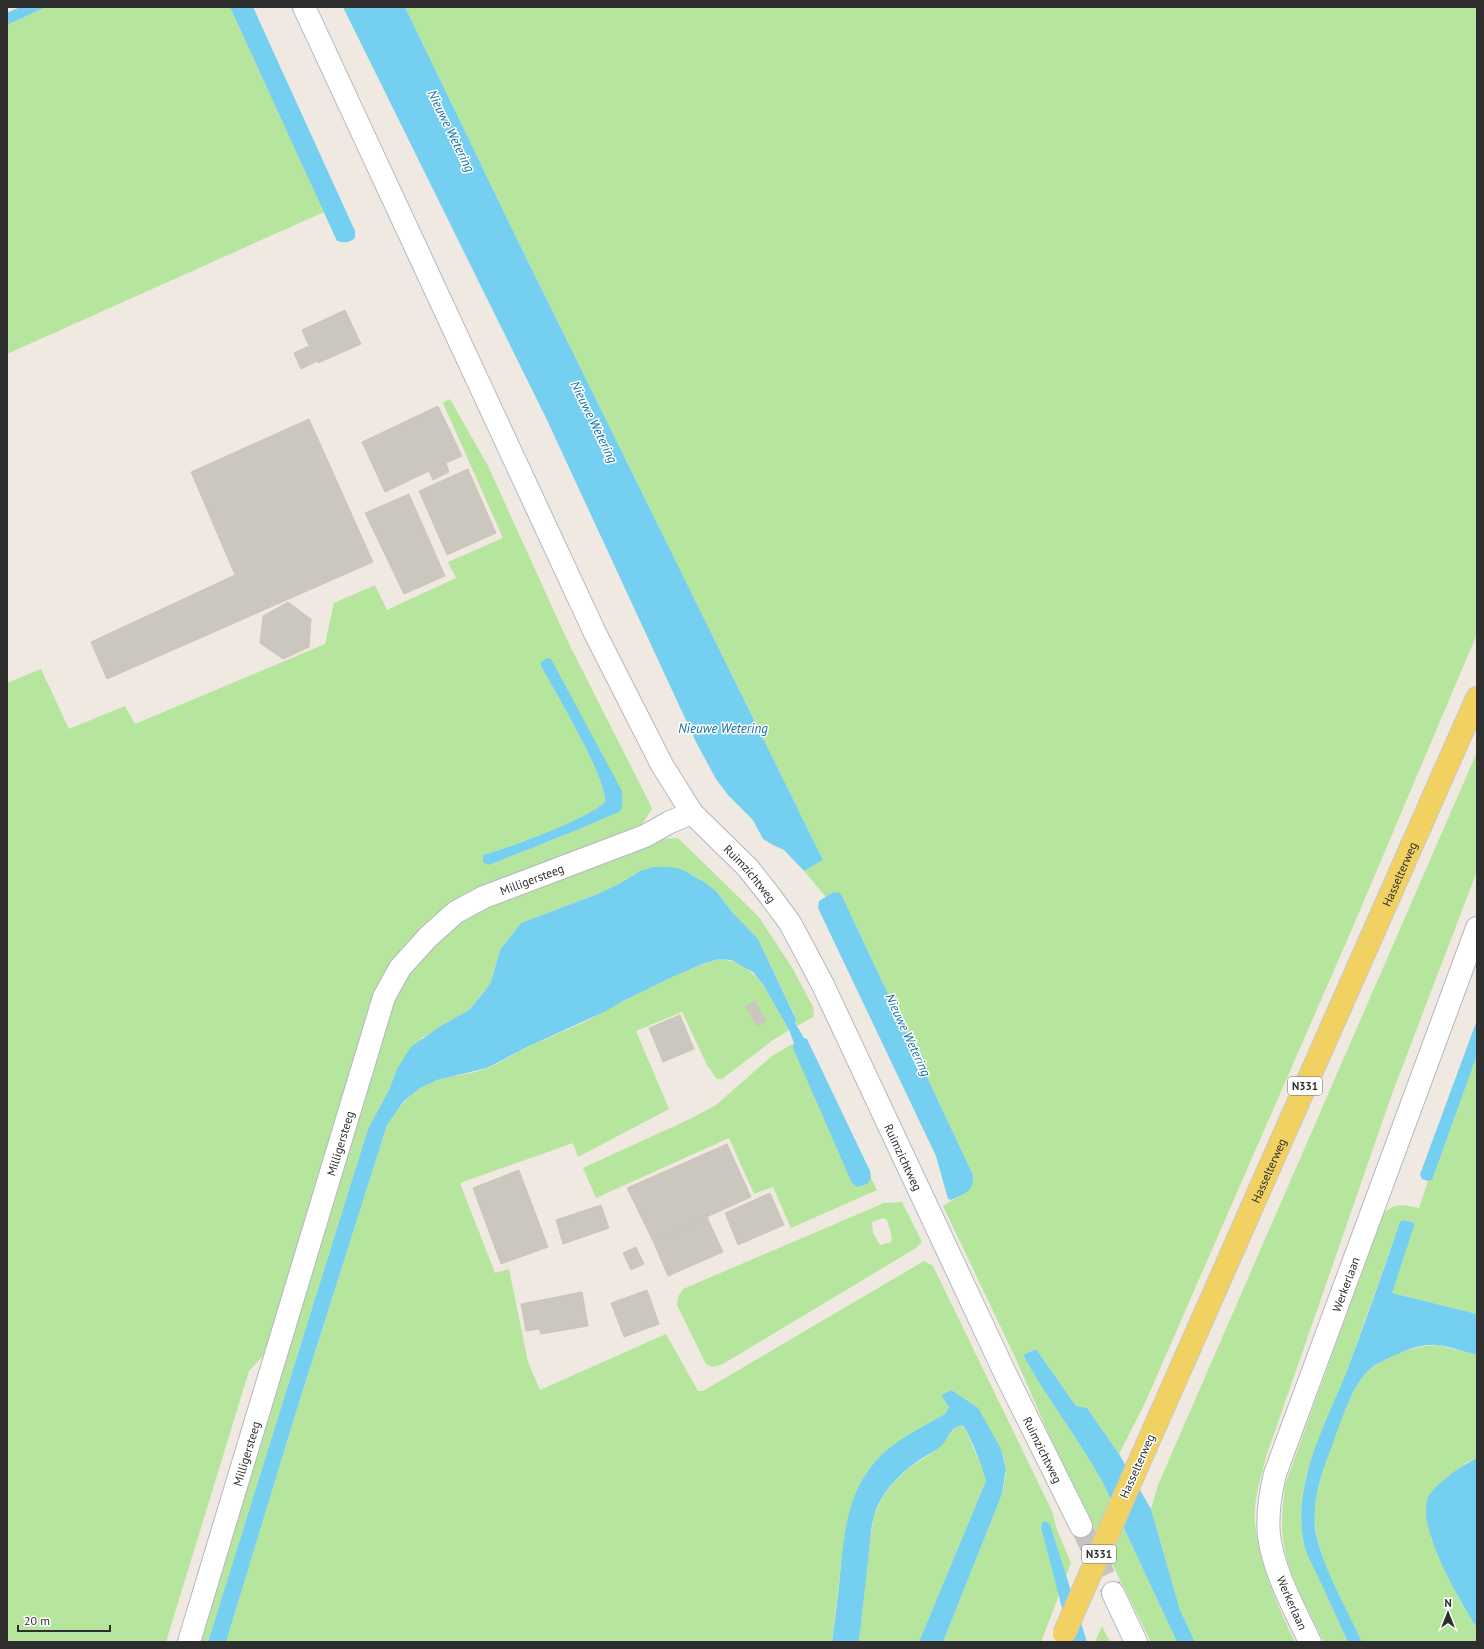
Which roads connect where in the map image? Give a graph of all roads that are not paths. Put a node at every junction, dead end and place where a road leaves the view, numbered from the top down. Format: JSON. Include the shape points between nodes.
{"nodes":[{"id":1,"x":304,"y":7,"type":"edge"},
{"id":2,"x":1477,"y":698,"type":"edge"},
{"id":3,"x":692,"y":813,"type":"junction"},
{"id":4,"x":1477,"y":928,"type":"edge"},
{"id":5,"x":1081,"y":1526,"type":"tunnel mouth"},
{"id":6,"x":1113,"y":1593,"type":"tunnel mouth"},
{"id":7,"x":1063,"y":1638,"type":"edge"},
{"id":8,"x":189,"y":1642,"type":"edge"},
{"id":9,"x":1136,"y":1642,"type":"edge"},
{"id":10,"x":1310,"y":1642,"type":"edge"}],
"edges":[{"from":1,"to":3,"type":"street","via":[[595,633],[662,765]]},
{"from":2,"to":7,"type":"main road","name":"Hasselterweg","number":"N331","bridge":true},
{"from":3,"to":5,"type":"street","name":"Ruimzichtweg","via":[[748,868],[790,923],[823,985],[1005,1373]]},
{"from":3,"to":8,"type":"street","name":"Milligersteeg","via":[[645,836],[484,897],[451,917],[428,937],[400,968],[384,997]]},
{"from":4,"to":10,"type":"street","name":"Werkerlaan","via":[[1275,1474],[1269,1517],[1273,1555],[1279,1576]]},
{"from":6,"to":9,"type":"street"}]}
